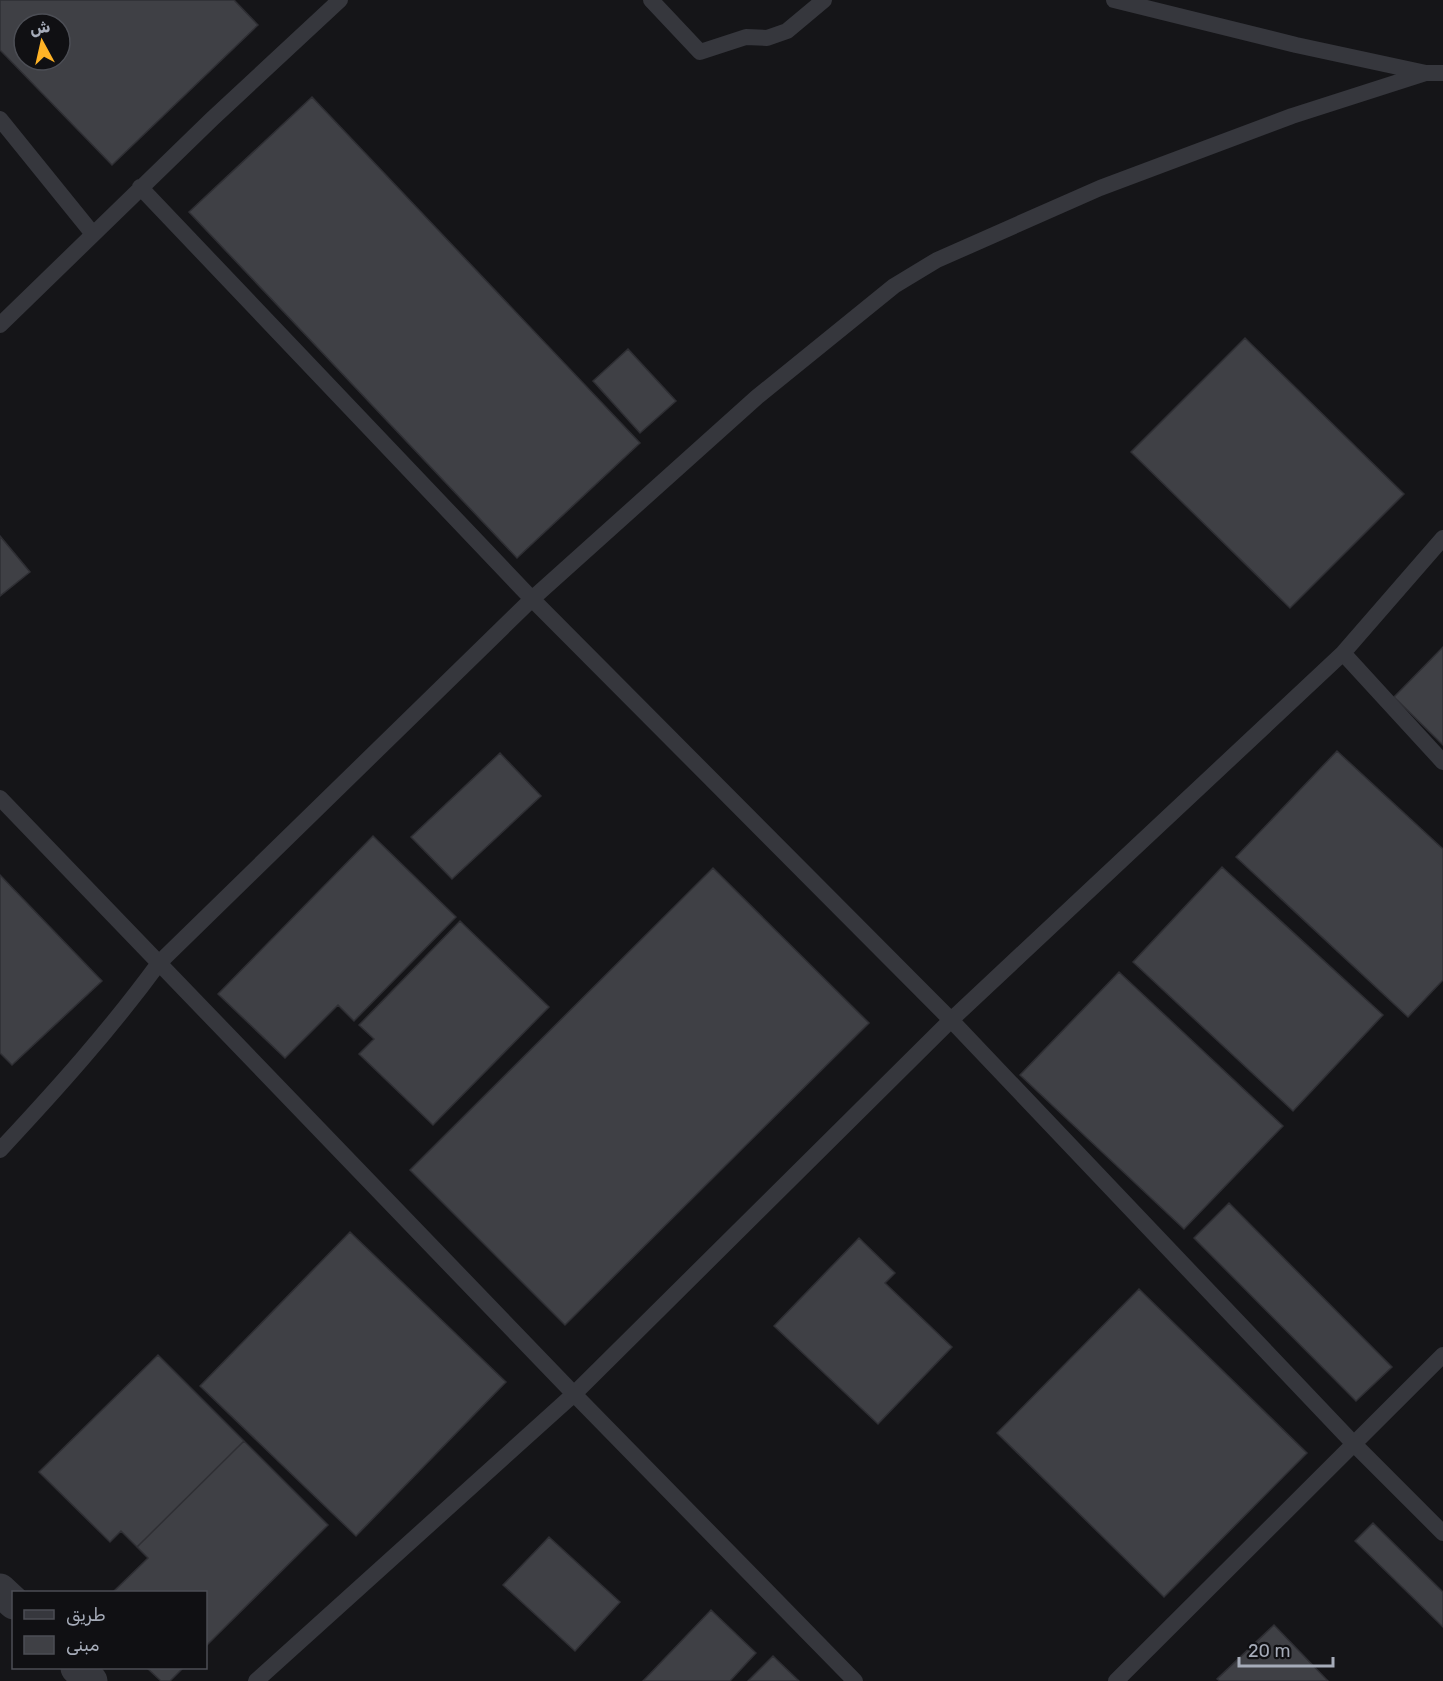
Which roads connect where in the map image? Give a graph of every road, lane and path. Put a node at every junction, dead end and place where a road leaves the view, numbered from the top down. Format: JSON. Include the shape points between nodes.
{"nodes":[{"id":1,"x":340,"y":0,"type":"edge"},
{"id":2,"x":651,"y":0,"type":"edge"},
{"id":3,"x":824,"y":0,"type":"edge"},
{"id":4,"x":1114,"y":0,"type":"edge"},
{"id":5,"x":1435,"y":73,"type":"edge"},
{"id":6,"x":0,"y":119,"type":"edge"},
{"id":7,"x":140,"y":188,"type":"junction"},
{"id":8,"x":93,"y":234,"type":"junction"},
{"id":9,"x":0,"y":325,"type":"edge"},
{"id":10,"x":1443,"y":538,"type":"edge"},
{"id":11,"x":532,"y":599,"type":"junction"},
{"id":12,"x":1342,"y":653,"type":"junction"},
{"id":13,"x":1443,"y":762,"type":"edge"},
{"id":14,"x":0,"y":798,"type":"edge"},
{"id":15,"x":159,"y":963,"type":"junction"},
{"id":16,"x":951,"y":1020,"type":"junction"},
{"id":17,"x":0,"y":1150,"type":"edge"},
{"id":18,"x":1443,"y":1355,"type":"edge"},
{"id":19,"x":574,"y":1394,"type":"junction"},
{"id":20,"x":1354,"y":1444,"type":"junction"},
{"id":21,"x":1443,"y":1533,"type":"edge"},
{"id":22,"x":0,"y":1590,"type":"edge"},
{"id":23,"x":12,"y":1602,"type":"edge"},
{"id":24,"x":78,"y":1669,"type":"edge"},
{"id":25,"x":91,"y":1681,"type":"edge"},
{"id":26,"x":256,"y":1681,"type":"edge"},
{"id":27,"x":855,"y":1681,"type":"edge"},
{"id":28,"x":1116,"y":1681,"type":"edge"}],
"edges":[{"from":1,"to":7,"type":"lane"},
{"from":2,"to":3,"type":"lane","via":[[700,52],[746,37],[767,38],[787,31]]},
{"from":4,"to":5,"type":"lane","via":[[1296,45]]},
{"from":5,"to":11,"type":"lane","via":[[1292,116],[1100,188],[937,260],[894,286],[757,397]]},
{"from":6,"to":8,"type":"lane"},
{"from":7,"to":8,"type":"lane"},
{"from":7,"to":11,"type":"lane"},
{"from":8,"to":9,"type":"lane"},
{"from":10,"to":12,"type":"lane"},
{"from":11,"to":15,"type":"lane"},
{"from":11,"to":16,"type":"lane"},
{"from":12,"to":13,"type":"lane"},
{"from":12,"to":16,"type":"lane"},
{"from":14,"to":15,"type":"lane"},
{"from":15,"to":17,"type":"lane","via":[[77,1068]]},
{"from":15,"to":19,"type":"lane"},
{"from":16,"to":19,"type":"lane"},
{"from":16,"to":20,"type":"lane"},
{"from":18,"to":20,"type":"lane"},
{"from":19,"to":26,"type":"lane"},
{"from":19,"to":27,"type":"lane"},
{"from":20,"to":21,"type":"lane"},
{"from":20,"to":28,"type":"lane"},
{"from":22,"to":23,"type":"street"},
{"from":24,"to":25,"type":"street"}]}
